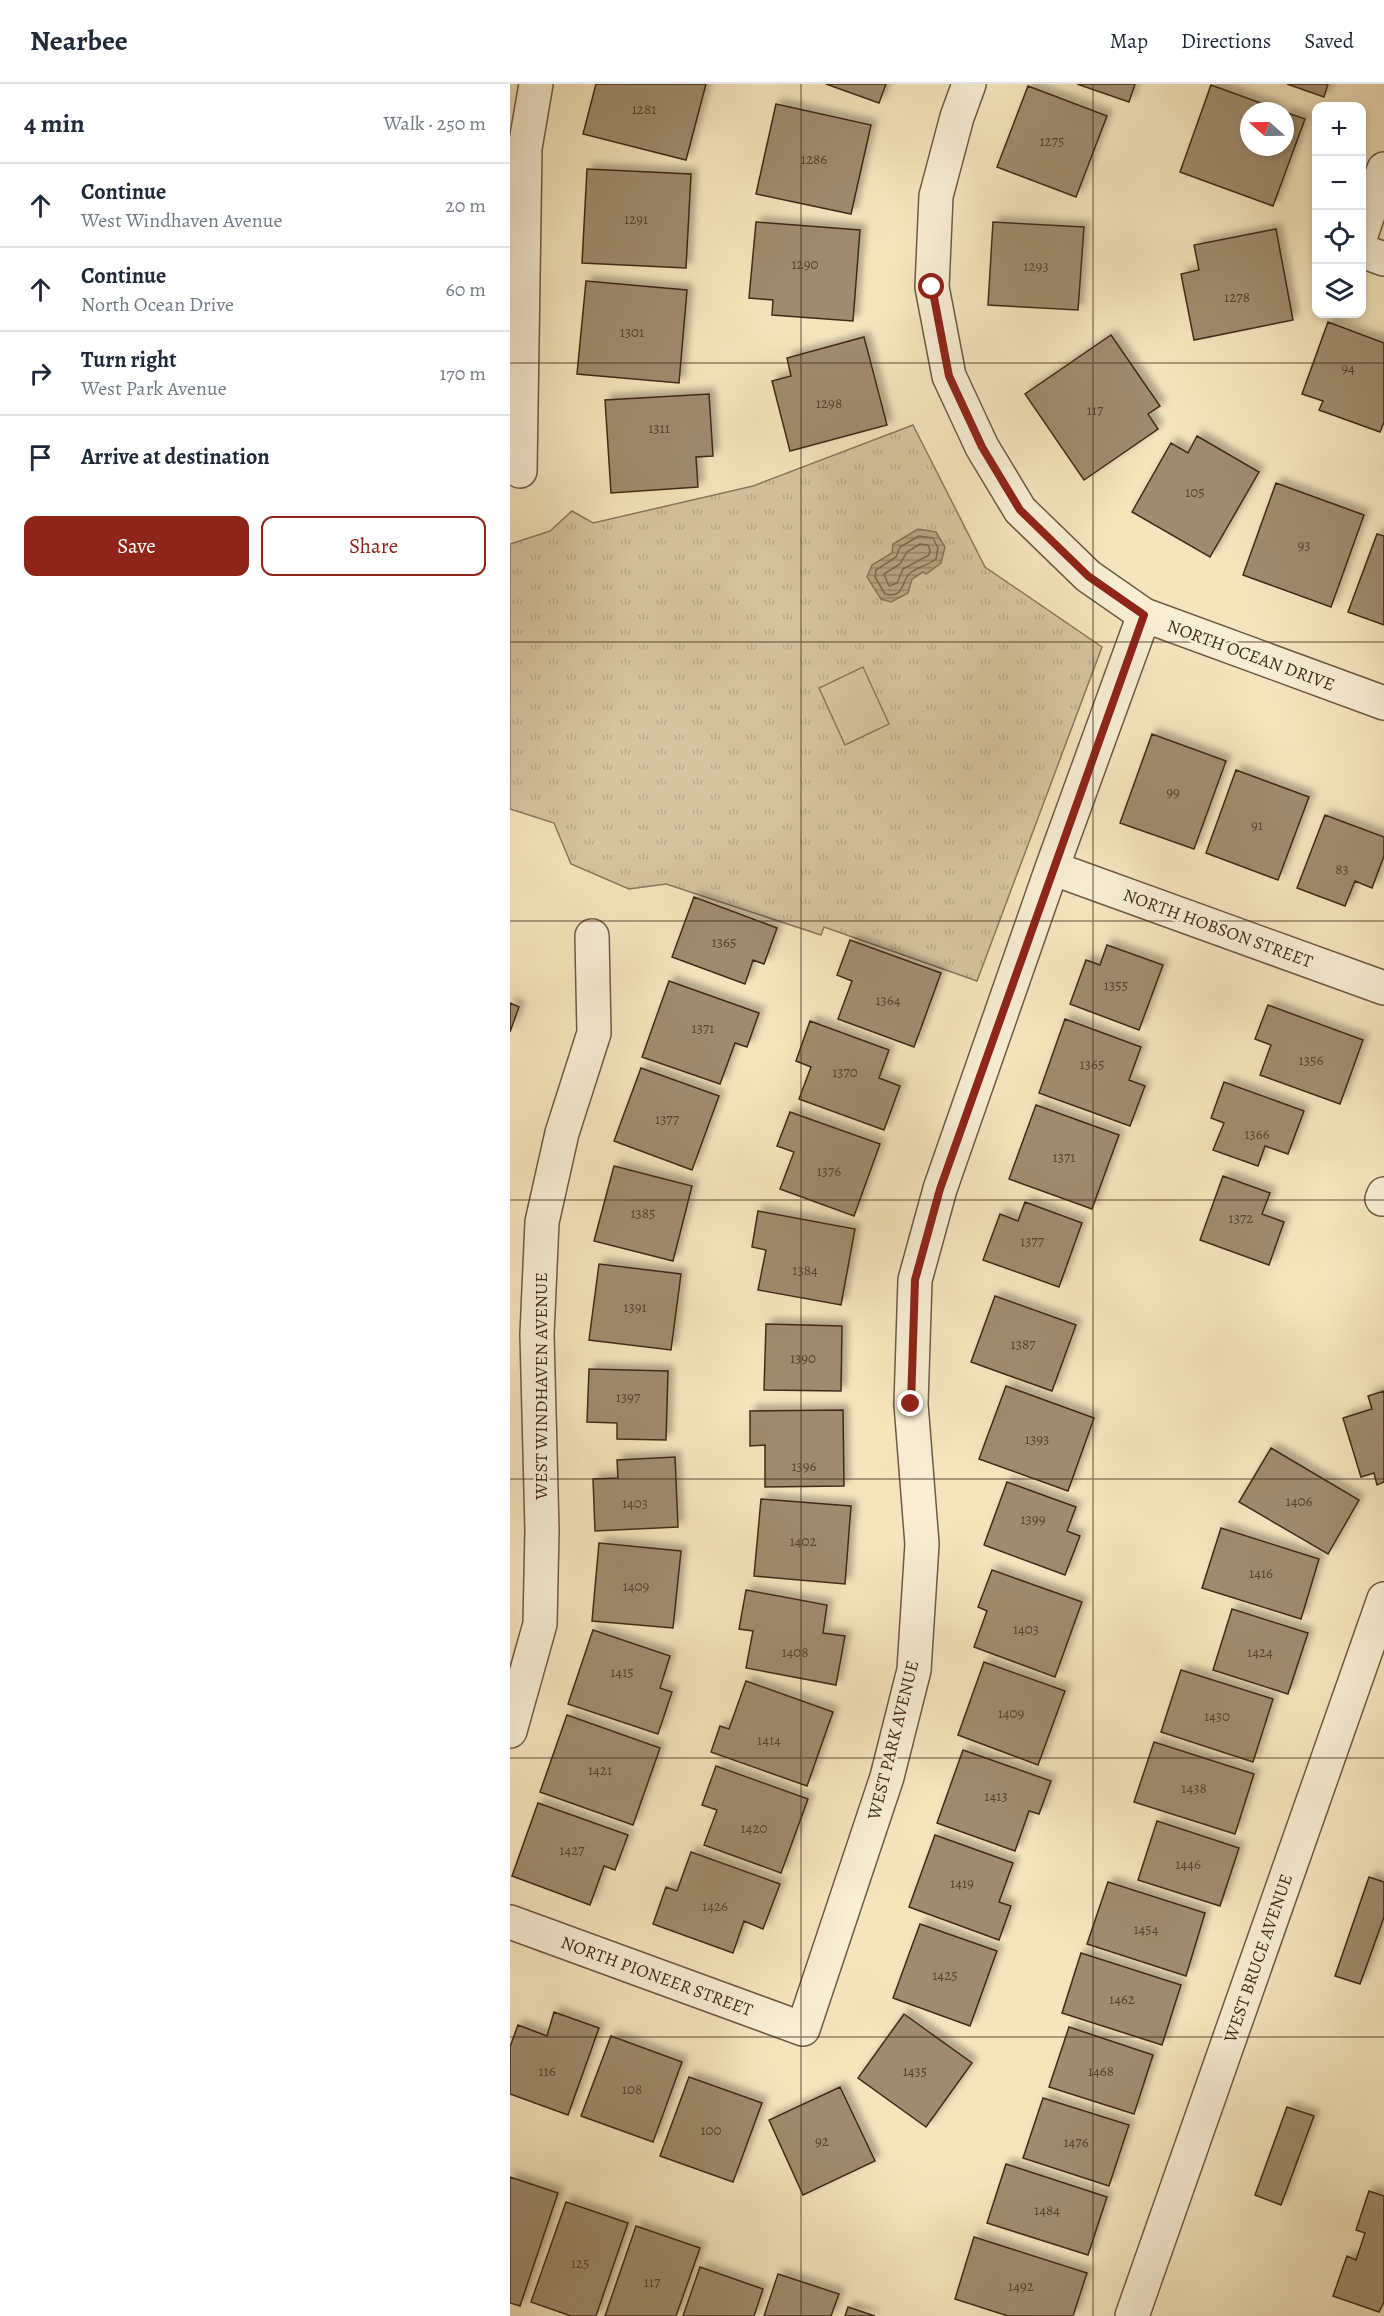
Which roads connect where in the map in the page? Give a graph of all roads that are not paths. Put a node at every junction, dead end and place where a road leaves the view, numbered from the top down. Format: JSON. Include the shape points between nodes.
{"nodes":[{"id":1,"x":536,"y":84,"type":"edge"},
{"id":2,"x":969,"y":84,"type":"edge"},
{"id":3,"x":1384,"y":170,"type":"edge"},
{"id":4,"x":1366,"y":221,"type":"edge"},
{"id":5,"x":1366,"y":252,"type":"edge"},
{"id":6,"x":1384,"y":259,"type":"edge"},
{"id":7,"x":520,"y":471,"type":"dead end"},
{"id":8,"x":1144,"y":615,"type":"junction"},
{"id":9,"x":1384,"y":704,"type":"edge"},
{"id":10,"x":1052,"y":868,"type":"junction"},
{"id":11,"x":592,"y":936,"type":"dead end"},
{"id":12,"x":1384,"y":988,"type":"edge"},
{"id":13,"x":1384,"y":1599,"type":"edge"},
{"id":14,"x":512,"y":1720,"type":"edge"},
{"id":15,"x":510,"y":1922,"type":"edge"},
{"id":16,"x":803,"y":2029,"type":"joint"},
{"id":17,"x":1132,"y":2316,"type":"edge"}],
"edges":[{"from":1,"to":7,"type":"street","via":[[525,148]]},
{"from":2,"to":8,"type":"street","name":"NORTH OCEAN DRIVE","via":[[936,196],[932,287],[949,376],[982,447],[1020,510],[1088,576]]},
{"from":3,"to":4,"type":"street"},
{"from":5,"to":6,"type":"street"},
{"from":8,"to":9,"type":"street","name":"NORTH OCEAN DRIVE"},
{"from":8,"to":10,"type":"street","name":"WEST PARK AVENUE"},
{"from":10,"to":12,"type":"street","name":"NORTH HOBSON STREET"},
{"from":10,"to":16,"type":"street","name":"WEST PARK AVENUE","via":[[940,1189],[915,1280],[911,1404],[922,1544],[914,1670],[887,1777]]},
{"from":11,"to":14,"type":"street","name":"WEST WINDHAVEN AVENUE","via":[[594,1033],[562,1133],[542,1222],[537,1334],[540,1624]]},
{"from":13,"to":17,"type":"street","name":"WEST BRUCE AVENUE"},
{"from":15,"to":16,"type":"street","name":"NORTH PIONEER STREET"}]}
